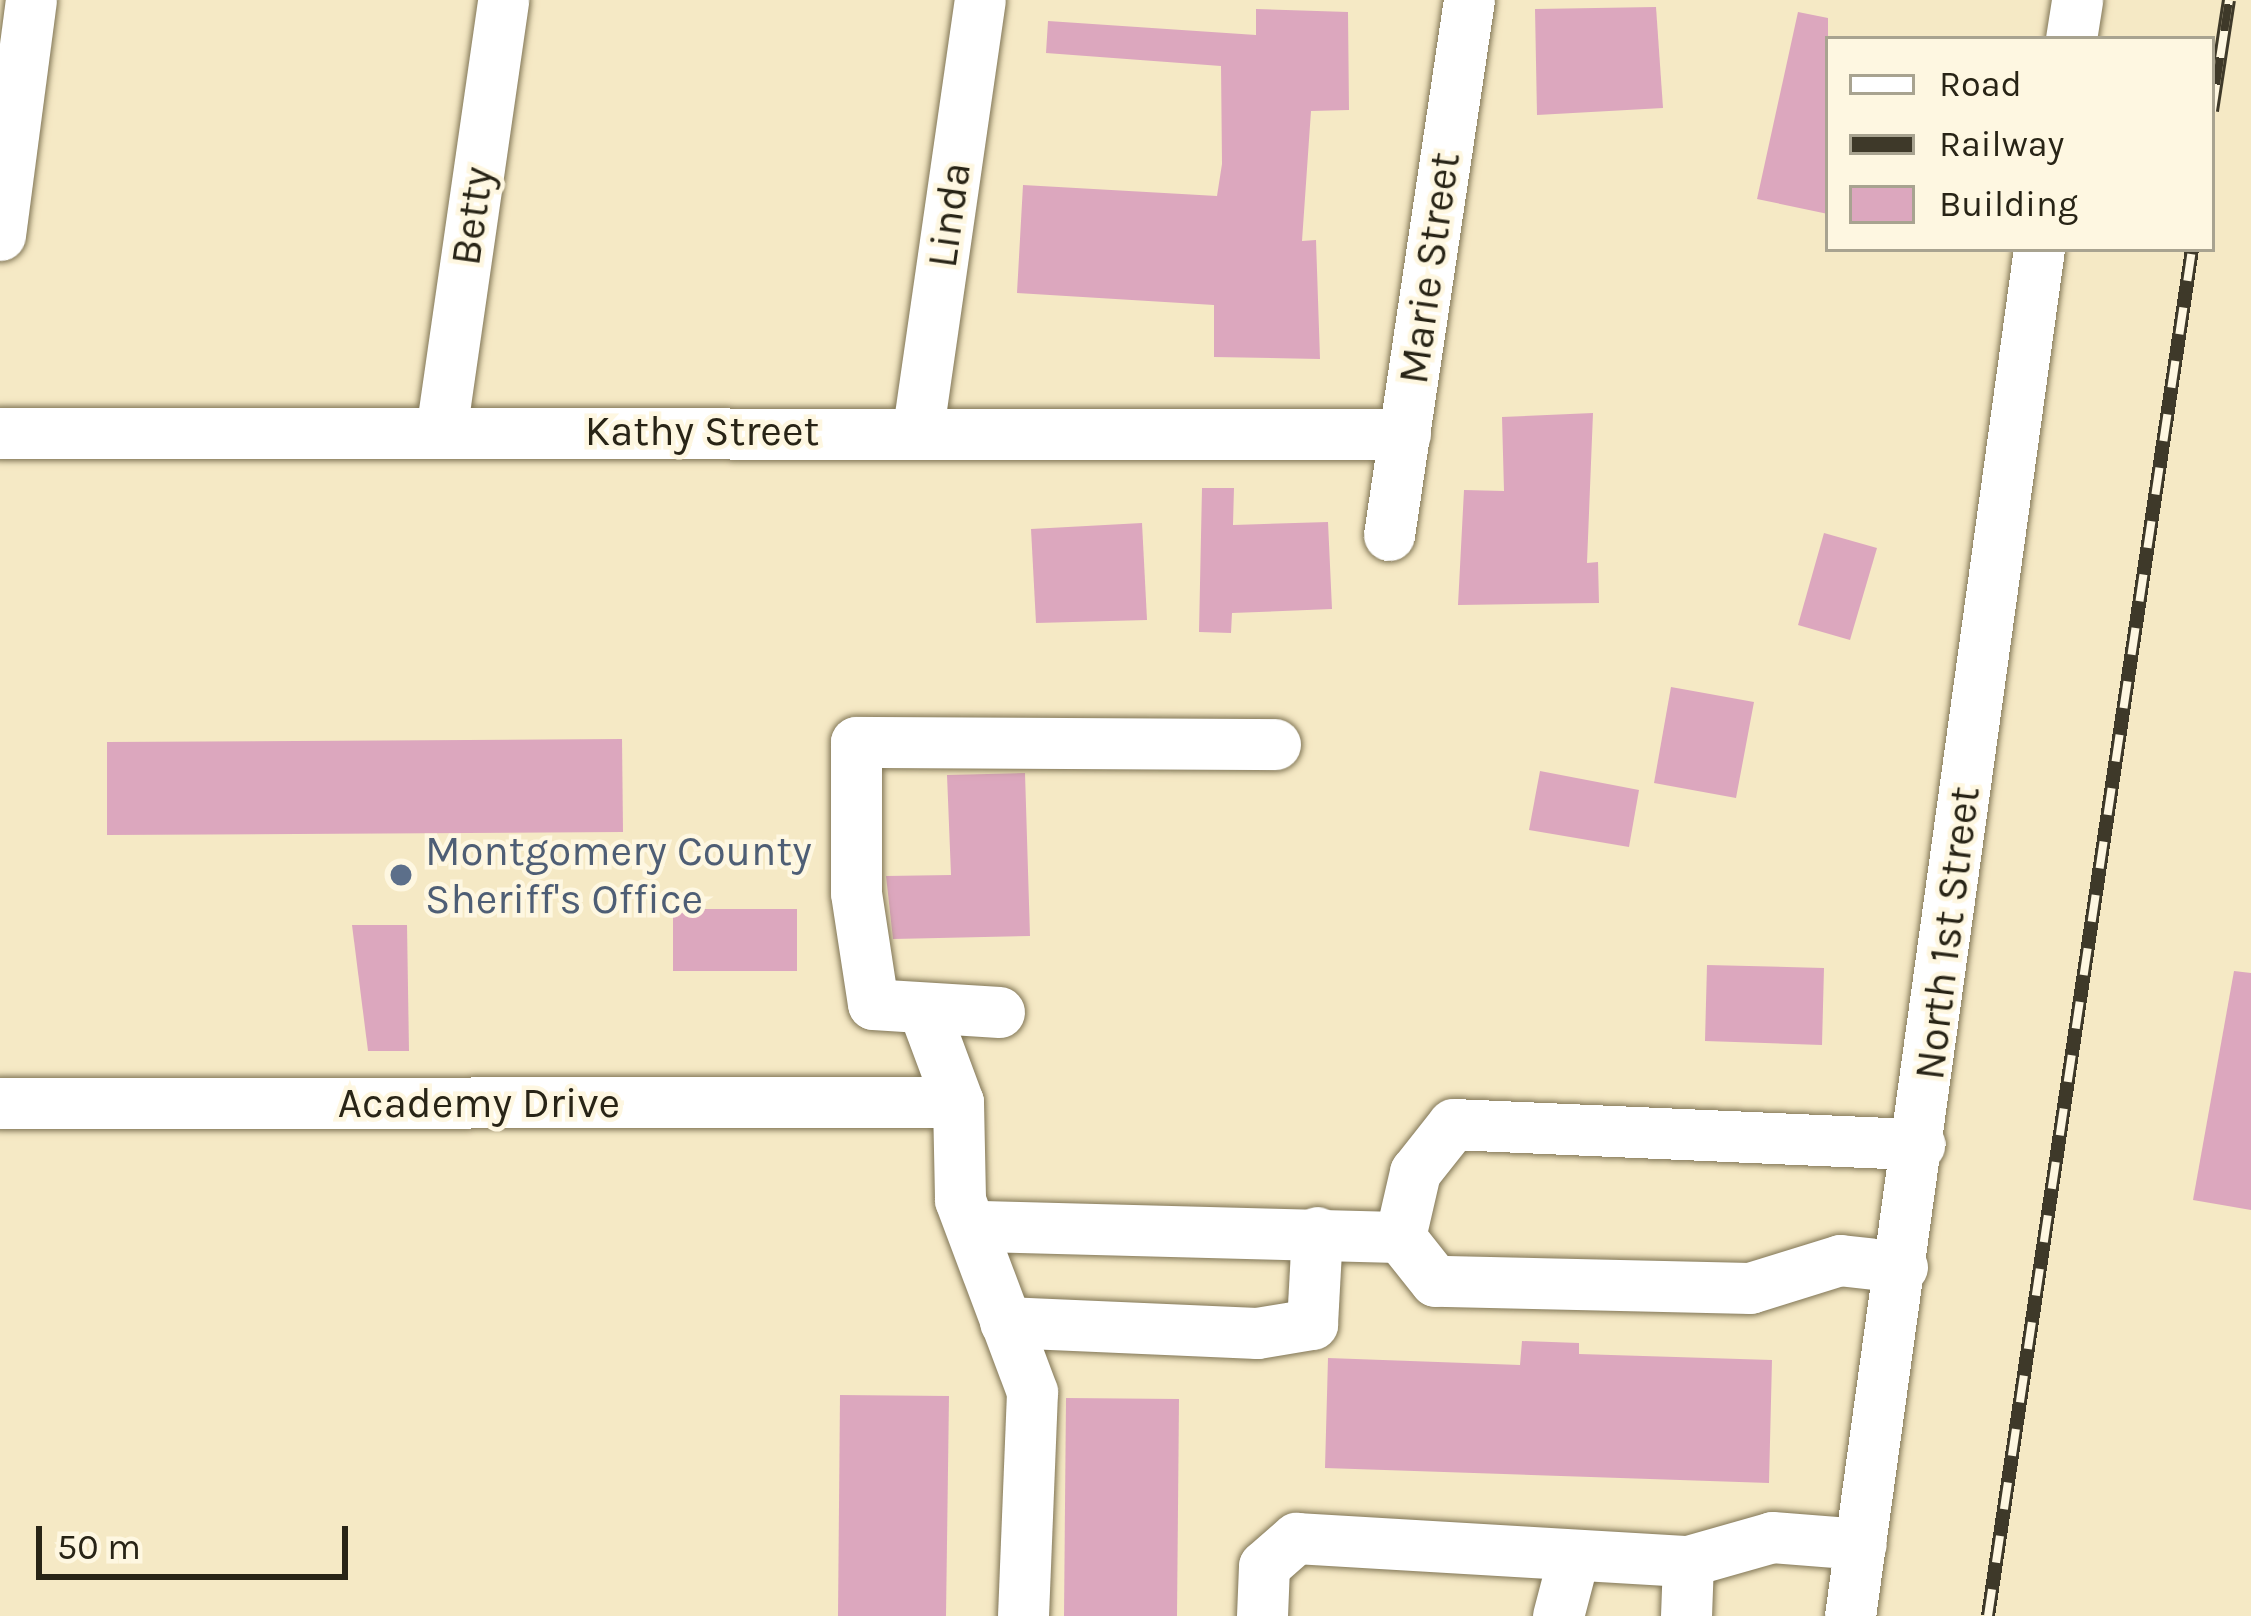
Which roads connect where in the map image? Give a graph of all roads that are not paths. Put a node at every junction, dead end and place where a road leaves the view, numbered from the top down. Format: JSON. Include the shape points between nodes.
{"nodes":[{"id":1,"x":31,"y":0,"type":"edge"},
{"id":2,"x":503,"y":0,"type":"edge"},
{"id":3,"x":980,"y":0,"type":"edge"},
{"id":4,"x":1469,"y":0,"type":"edge"},
{"id":5,"x":2077,"y":0,"type":"edge"},
{"id":6,"x":2071,"y":36,"type":"edge"},
{"id":7,"x":0,"y":236,"type":"edge"},
{"id":8,"x":2039,"y":252,"type":"edge"},
{"id":9,"x":918,"y":429,"type":"junction"},
{"id":10,"x":441,"y":432,"type":"junction"},
{"id":11,"x":0,"y":433,"type":"edge"},
{"id":12,"x":1405,"y":434,"type":"junction"},
{"id":13,"x":1389,"y":536,"type":"dead end"},
{"id":14,"x":1275,"y":744,"type":"dead end"},
{"id":15,"x":923,"y":1008,"type":"junction"},
{"id":16,"x":999,"y":1012,"type":"dead end"},
{"id":17,"x":0,"y":1102,"type":"edge"},
{"id":18,"x":958,"y":1102,"type":"junction"},
{"id":19,"x":1920,"y":1144,"type":"junction"},
{"id":20,"x":979,"y":1226,"type":"junction"},
{"id":21,"x":1317,"y":1232,"type":"junction"},
{"id":22,"x":1400,"y":1237,"type":"junction"},
{"id":23,"x":1901,"y":1267,"type":"junction"},
{"id":24,"x":1005,"y":1322,"type":"junction"},
{"id":25,"x":1861,"y":1544,"type":"junction"},
{"id":26,"x":1574,"y":1556,"type":"junction"},
{"id":27,"x":1688,"y":1562,"type":"junction"},
{"id":28,"x":1023,"y":1616,"type":"edge"},
{"id":29,"x":1262,"y":1616,"type":"edge"},
{"id":30,"x":1558,"y":1616,"type":"edge"},
{"id":31,"x":1686,"y":1616,"type":"edge"},
{"id":32,"x":1850,"y":1616,"type":"edge"}],
"edges":[{"from":1,"to":7,"type":"street"},
{"from":2,"to":10,"type":"street","name":"Betty"},
{"from":3,"to":9,"type":"street","name":"Linda"},
{"from":4,"to":12,"type":"street","name":"Marie Street"},
{"from":5,"to":6,"type":"street"},
{"from":8,"to":19,"type":"street","name":"North 1st Street"},
{"from":9,"to":10,"type":"street","name":"Kathy Street"},
{"from":9,"to":12,"type":"street","name":"Kathy Street"},
{"from":10,"to":11,"type":"street","name":"Kathy Street"},
{"from":12,"to":13,"type":"street","name":"Marie Street"},
{"from":14,"to":15,"type":"street","via":[[856,742],[856,893],[873,1004]]},
{"from":15,"to":16,"type":"street"},
{"from":15,"to":18,"type":"street"},
{"from":17,"to":18,"type":"street","name":"Academy Drive"},
{"from":18,"to":20,"type":"street","via":[[960,1199]]},
{"from":19,"to":22,"type":"street","via":[[1453,1124],[1415,1172]]},
{"from":19,"to":23,"type":"street","name":"North 1st Street"},
{"from":20,"to":21,"type":"street"},
{"from":20,"to":24,"type":"street"},
{"from":21,"to":22,"type":"street"},
{"from":21,"to":24,"type":"street","via":[[1312,1324],[1257,1333]]},
{"from":22,"to":23,"type":"street","via":[[1435,1281],[1750,1288],[1840,1260]]},
{"from":23,"to":25,"type":"street","name":"North 1st Street"},
{"from":24,"to":28,"type":"street","via":[[1032,1392]]},
{"from":25,"to":27,"type":"street","via":[[1772,1537]]},
{"from":25,"to":32,"type":"street","name":"North 1st Street"},
{"from":26,"to":27,"type":"street"},
{"from":26,"to":29,"type":"street","via":[[1296,1538],[1264,1566]]},
{"from":26,"to":30,"type":"street"},
{"from":27,"to":31,"type":"street"}]}
